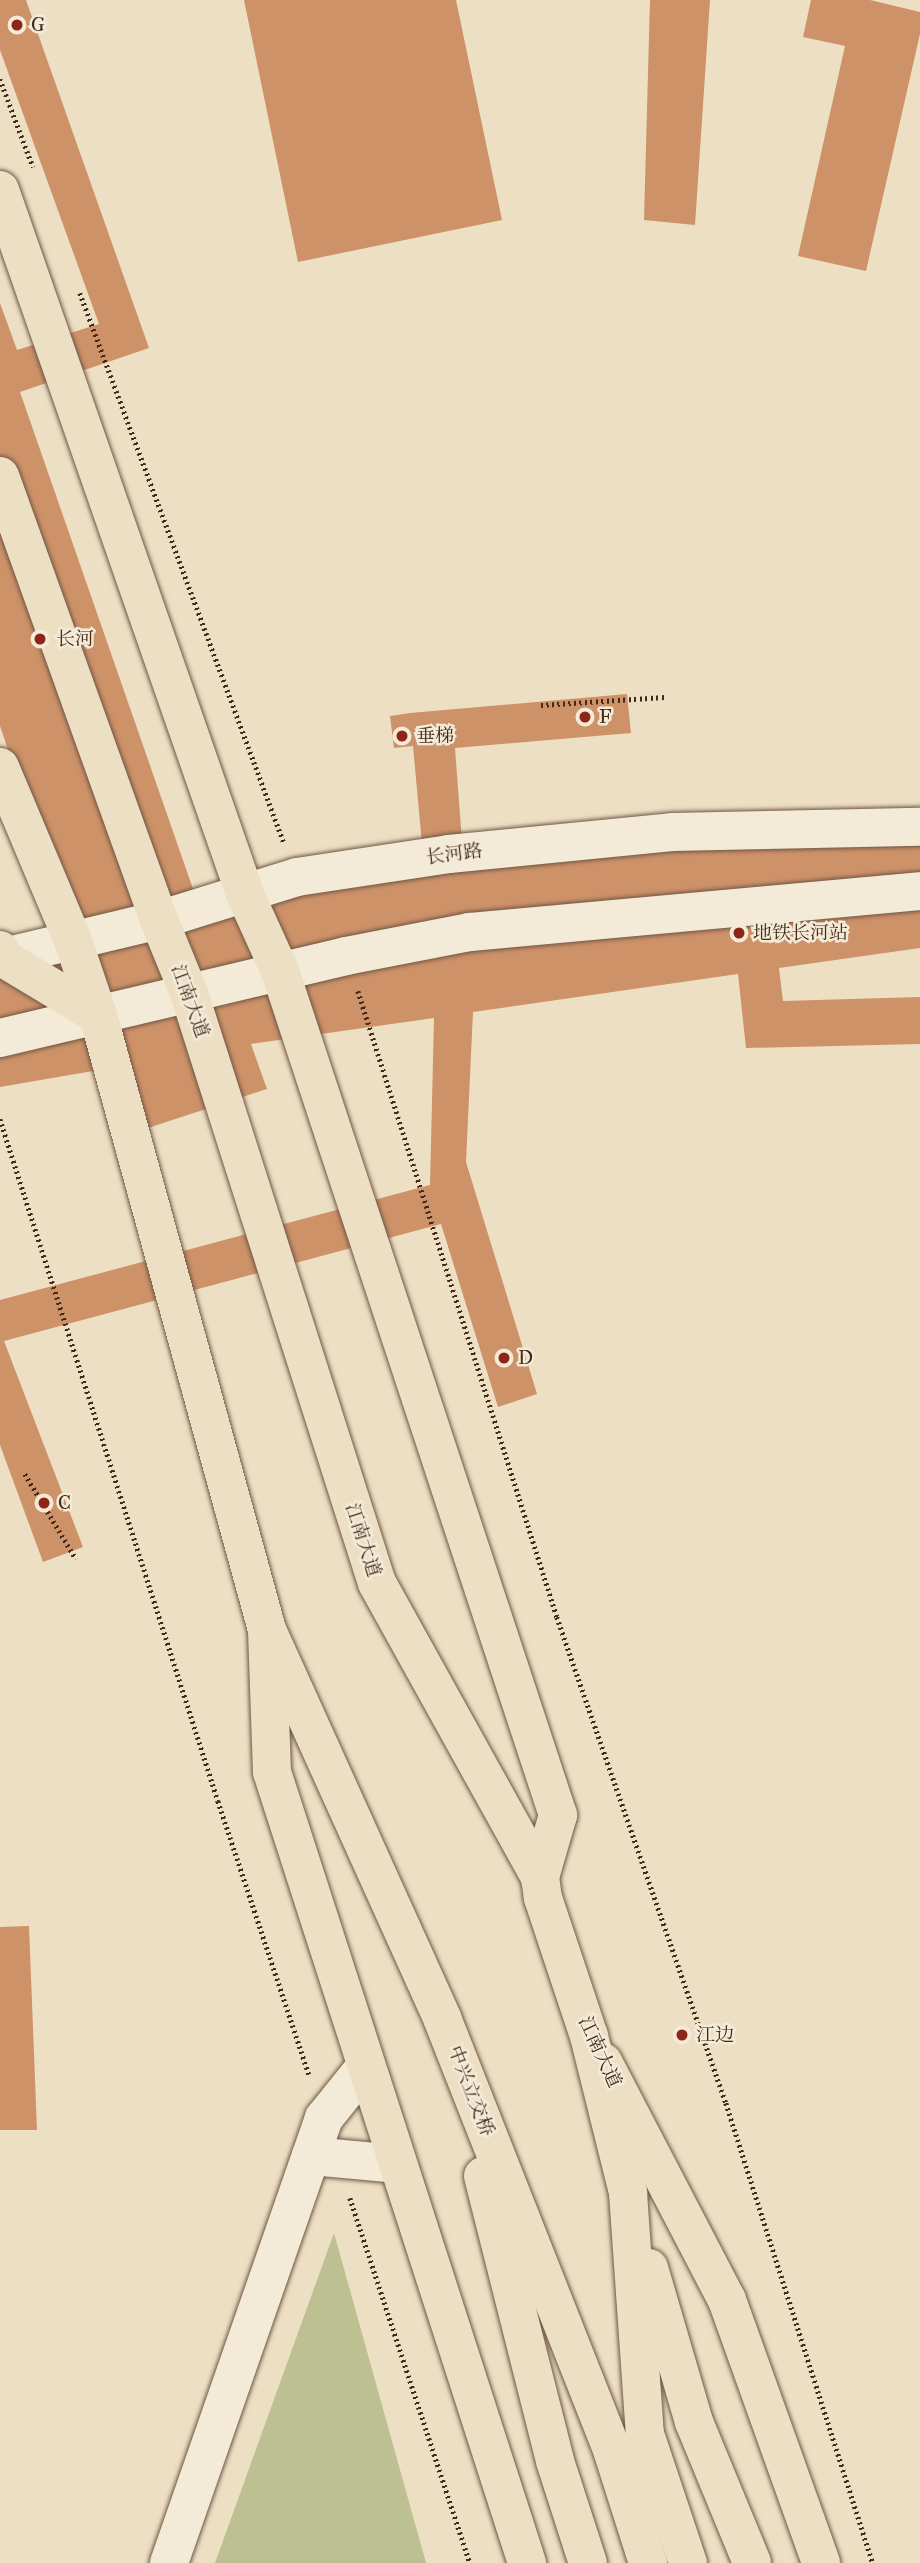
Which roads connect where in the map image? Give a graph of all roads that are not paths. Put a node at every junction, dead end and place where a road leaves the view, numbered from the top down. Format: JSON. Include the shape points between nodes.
{"nodes":[{"id":1,"x":0,"y":190,"type":"edge"},
{"id":2,"x":0,"y":476,"type":"edge"},
{"id":3,"x":0,"y":767,"type":"edge"},
{"id":4,"x":920,"y":827,"type":"edge"},
{"id":5,"x":920,"y":891,"type":"edge"},
{"id":6,"x":245,"y":894,"type":"junction"},
{"id":7,"x":159,"y":920,"type":"junction"},
{"id":8,"x":74,"y":941,"type":"junction"},
{"id":9,"x":1,"y":955,"type":"edge"},
{"id":10,"x":280,"y":971,"type":"junction"},
{"id":11,"x":189,"y":993,"type":"junction"},
{"id":12,"x":98,"y":1015,"type":"junction"},
{"id":13,"x":0,"y":1038,"type":"edge"},
{"id":14,"x":268,"y":1630,"type":"junction"},
{"id":15,"x":540,"y":1877,"type":"junction"},
{"id":16,"x":442,"y":2018,"type":"junction"},
{"id":17,"x":589,"y":2036,"type":"junction"},
{"id":18,"x":365,"y":2067,"type":"junction"},
{"id":19,"x":325,"y":2158,"type":"junction"},
{"id":20,"x":397,"y":2164,"type":"junction"},
{"id":21,"x":628,"y":2193,"type":"junction"},
{"id":22,"x":629,"y":2442,"type":"junction"},
{"id":23,"x":169,"y":2563,"type":"edge"},
{"id":24,"x":527,"y":2563,"type":"edge"},
{"id":25,"x":588,"y":2563,"type":"edge"},
{"id":26,"x":648,"y":2563,"type":"edge"},
{"id":27,"x":688,"y":2563,"type":"edge"},
{"id":28,"x":752,"y":2563,"type":"edge"},
{"id":29,"x":821,"y":2563,"type":"edge"}],
"edges":[{"from":1,"to":6,"type":"main road"},
{"from":2,"to":7,"type":"main road","name":"江南大道"},
{"from":3,"to":8,"type":"main road"},
{"from":4,"to":6,"type":"main road","name":"长河路","via":[[672,832],[449,854],[297,877]]},
{"from":5,"to":10,"type":"main road","via":[[470,932]]},
{"from":6,"to":7,"type":"main road","name":"长河路"},
{"from":6,"to":10,"type":"main road"},
{"from":7,"to":8,"type":"main road","name":"长河路"},
{"from":7,"to":11,"type":"main road","name":"江南大道"},
{"from":8,"to":9,"type":"main road","name":"长河路"},
{"from":8,"to":12,"type":"main road"},
{"from":9,"to":12,"type":"main road"},
{"from":10,"to":11,"type":"main road"},
{"from":10,"to":15,"type":"main road","via":[[558,1815]]},
{"from":11,"to":12,"type":"main road"},
{"from":11,"to":15,"type":"main road","name":"江南大道","via":[[377,1583]]},
{"from":12,"to":13,"type":"main road"},
{"from":12,"to":14,"type":"main road"},
{"from":14,"to":16,"type":"main road","name":"中兴立交桥"},
{"from":14,"to":18,"type":"main road","via":[[272,1772]]},
{"from":15,"to":17,"type":"main road","name":"江南大道"},
{"from":16,"to":22,"type":"main road","name":"中兴立交桥"},
{"from":16,"to":25,"type":"main road","via":[[555,2461]]},
{"from":17,"to":21,"type":"main road","name":"中兴立交桥"},
{"from":17,"to":29,"type":"main road","name":"江南大道","via":[[727,2300]]},
{"from":18,"to":19,"type":"main road","via":[[324,2118]]},
{"from":18,"to":20,"type":"main road"},
{"from":19,"to":20,"type":"main road"},
{"from":19,"to":23,"type":"main road"},
{"from":20,"to":24,"type":"main road"},
{"from":21,"to":22,"type":"main road","name":"中兴立交桥"},
{"from":21,"to":28,"type":"main road","via":[[694,2422]]},
{"from":22,"to":26,"type":"main road","name":"中兴立交桥"},
{"from":22,"to":27,"type":"main road","name":"中兴立交桥"}]}
